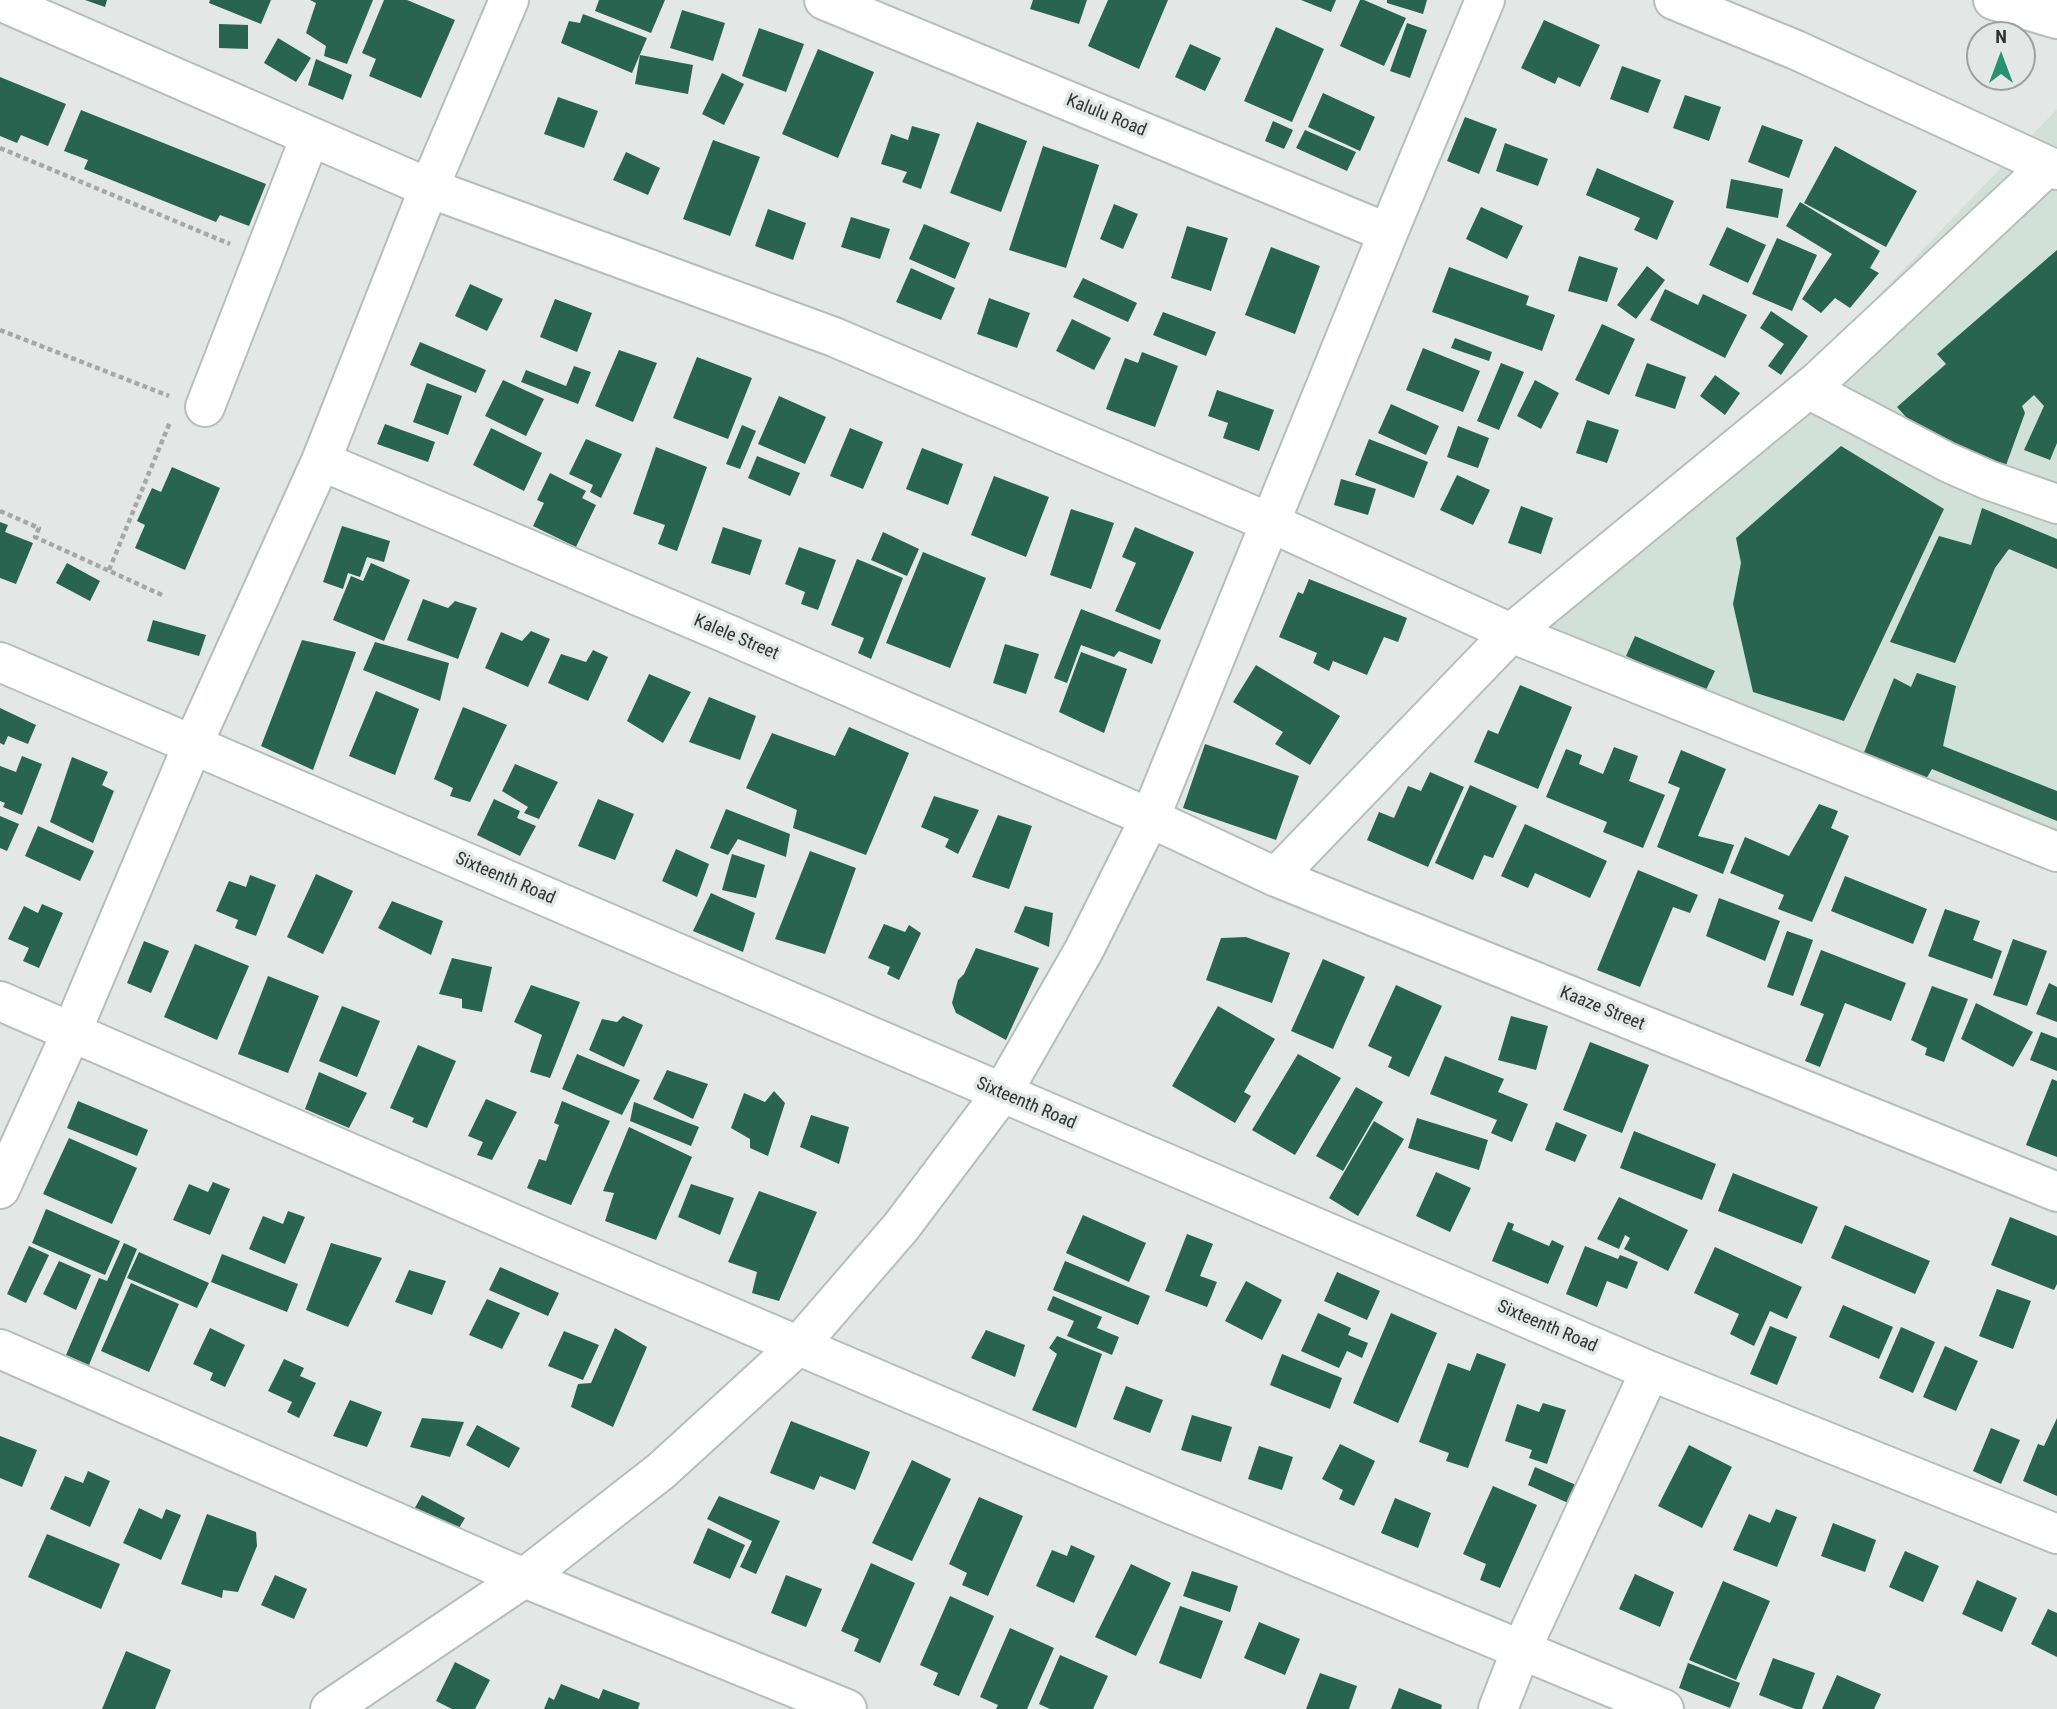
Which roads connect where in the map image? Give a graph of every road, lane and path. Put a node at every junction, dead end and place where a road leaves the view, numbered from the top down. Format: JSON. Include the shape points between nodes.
{"nodes":[{"id":1,"x":509,"y":0,"type":"edge"},
{"id":2,"x":824,"y":0,"type":"edge"},
{"id":3,"x":1485,"y":0,"type":"edge"},
{"id":4,"x":1674,"y":0,"type":"edge"},
{"id":5,"x":1993,"y":0,"type":"edge"},
{"id":6,"x":0,"y":1,"type":"edge"},
{"id":7,"x":2057,"y":19,"type":"edge"},
{"id":8,"x":310,"y":137,"type":"junction"},
{"id":9,"x":0,"y":148,"type":"edge"},
{"id":10,"x":2052,"y":168,"type":"edge"},
{"id":11,"x":429,"y":188,"type":"junction"},
{"id":12,"x":1388,"y":233,"type":"junction"},
{"id":13,"x":240,"y":248,"type":"dead end"},
{"id":14,"x":0,"y":330,"type":"edge"},
{"id":15,"x":1808,"y":389,"type":"junction"},
{"id":16,"x":205,"y":407,"type":"joint"},
{"id":17,"x":321,"y":461,"type":"junction"},
{"id":18,"x":2057,"y":504,"type":"edge"},
{"id":19,"x":0,"y":511,"type":"edge"},
{"id":20,"x":1270,"y":523,"type":"junction"},
{"id":21,"x":162,"y":595,"type":"dead end"},
{"id":22,"x":1511,"y":633,"type":"junction"},
{"id":23,"x":0,"y":662,"type":"edge"},
{"id":24,"x":193,"y":744,"type":"junction"},
{"id":25,"x":1150,"y":818,"type":"junction"},
{"id":26,"x":2057,"y":852,"type":"edge"},
{"id":27,"x":1276,"y":877,"type":"junction"},
{"id":28,"x":0,"y":1001,"type":"edge"},
{"id":29,"x":72,"y":1031,"type":"junction"},
{"id":30,"x":1002,"y":1093,"type":"junction"},
{"id":31,"x":0,"y":1189,"type":"edge"},
{"id":32,"x":2057,"y":1192,"type":"edge"},
{"id":33,"x":799,"y":1345,"type":"junction"},
{"id":34,"x":0,"y":1349,"type":"edge"},
{"id":35,"x":1650,"y":1371,"type":"junction"},
{"id":36,"x":2057,"y":1534,"type":"edge"},
{"id":37,"x":524,"y":1578,"type":"junction"},
{"id":38,"x":1521,"y":1650,"type":"junction"},
{"id":39,"x":330,"y":1709,"type":"edge"},
{"id":40,"x":847,"y":1709,"type":"edge"},
{"id":41,"x":1498,"y":1709,"type":"edge"},
{"id":42,"x":1664,"y":1709,"type":"edge"}],
"edges":[{"from":1,"to":11,"type":"street"},
{"from":2,"to":12,"type":"street","name":"Kalulu Road"},
{"from":3,"to":12,"type":"street"},
{"from":4,"to":10,"type":"street","via":[[1796,50]]},
{"from":5,"to":7,"type":"street"},
{"from":6,"to":8,"type":"street"},
{"from":8,"to":11,"type":"street"},
{"from":8,"to":16,"type":"street"},
{"from":9,"to":13,"type":"path"},
{"from":10,"to":15,"type":"street"},
{"from":11,"to":17,"type":"street"},
{"from":11,"to":20,"type":"street","via":[[834,337]]},
{"from":12,"to":20,"type":"street"},
{"from":14,"to":16,"type":"path"},
{"from":15,"to":18,"type":"street","via":[[1947,462]]},
{"from":15,"to":22,"type":"street"},
{"from":17,"to":24,"type":"street"},
{"from":17,"to":25,"type":"street","name":"Kalele Street"},
{"from":19,"to":21,"type":"path","via":[[39,528],[35,537]]},
{"from":20,"to":22,"type":"street"},
{"from":20,"to":25,"type":"street"},
{"from":22,"to":26,"type":"street"},
{"from":22,"to":27,"type":"street"},
{"from":23,"to":24,"type":"street","name":"Sixteenth Road"},
{"from":24,"to":29,"type":"street"},
{"from":24,"to":30,"type":"street","name":"Sixteenth Road"},
{"from":25,"to":27,"type":"street","name":"Kaaze Street"},
{"from":25,"to":30,"type":"street","via":[[1084,950]]},
{"from":27,"to":32,"type":"street","name":"Kaaze Street"},
{"from":28,"to":29,"type":"street"},
{"from":29,"to":31,"type":"street"},
{"from":29,"to":33,"type":"street"},
{"from":30,"to":33,"type":"street","via":[[901,1227]]},
{"from":30,"to":35,"type":"street","name":"Sixteenth Road"},
{"from":33,"to":37,"type":"street","via":[[661,1471]]},
{"from":33,"to":38,"type":"street"},
{"from":34,"to":37,"type":"street"},
{"from":35,"to":36,"type":"street","name":"Sixteenth Road"},
{"from":35,"to":38,"type":"street"},
{"from":37,"to":39,"type":"street"},
{"from":37,"to":40,"type":"street"},
{"from":38,"to":41,"type":"street"},
{"from":38,"to":42,"type":"street"}]}
